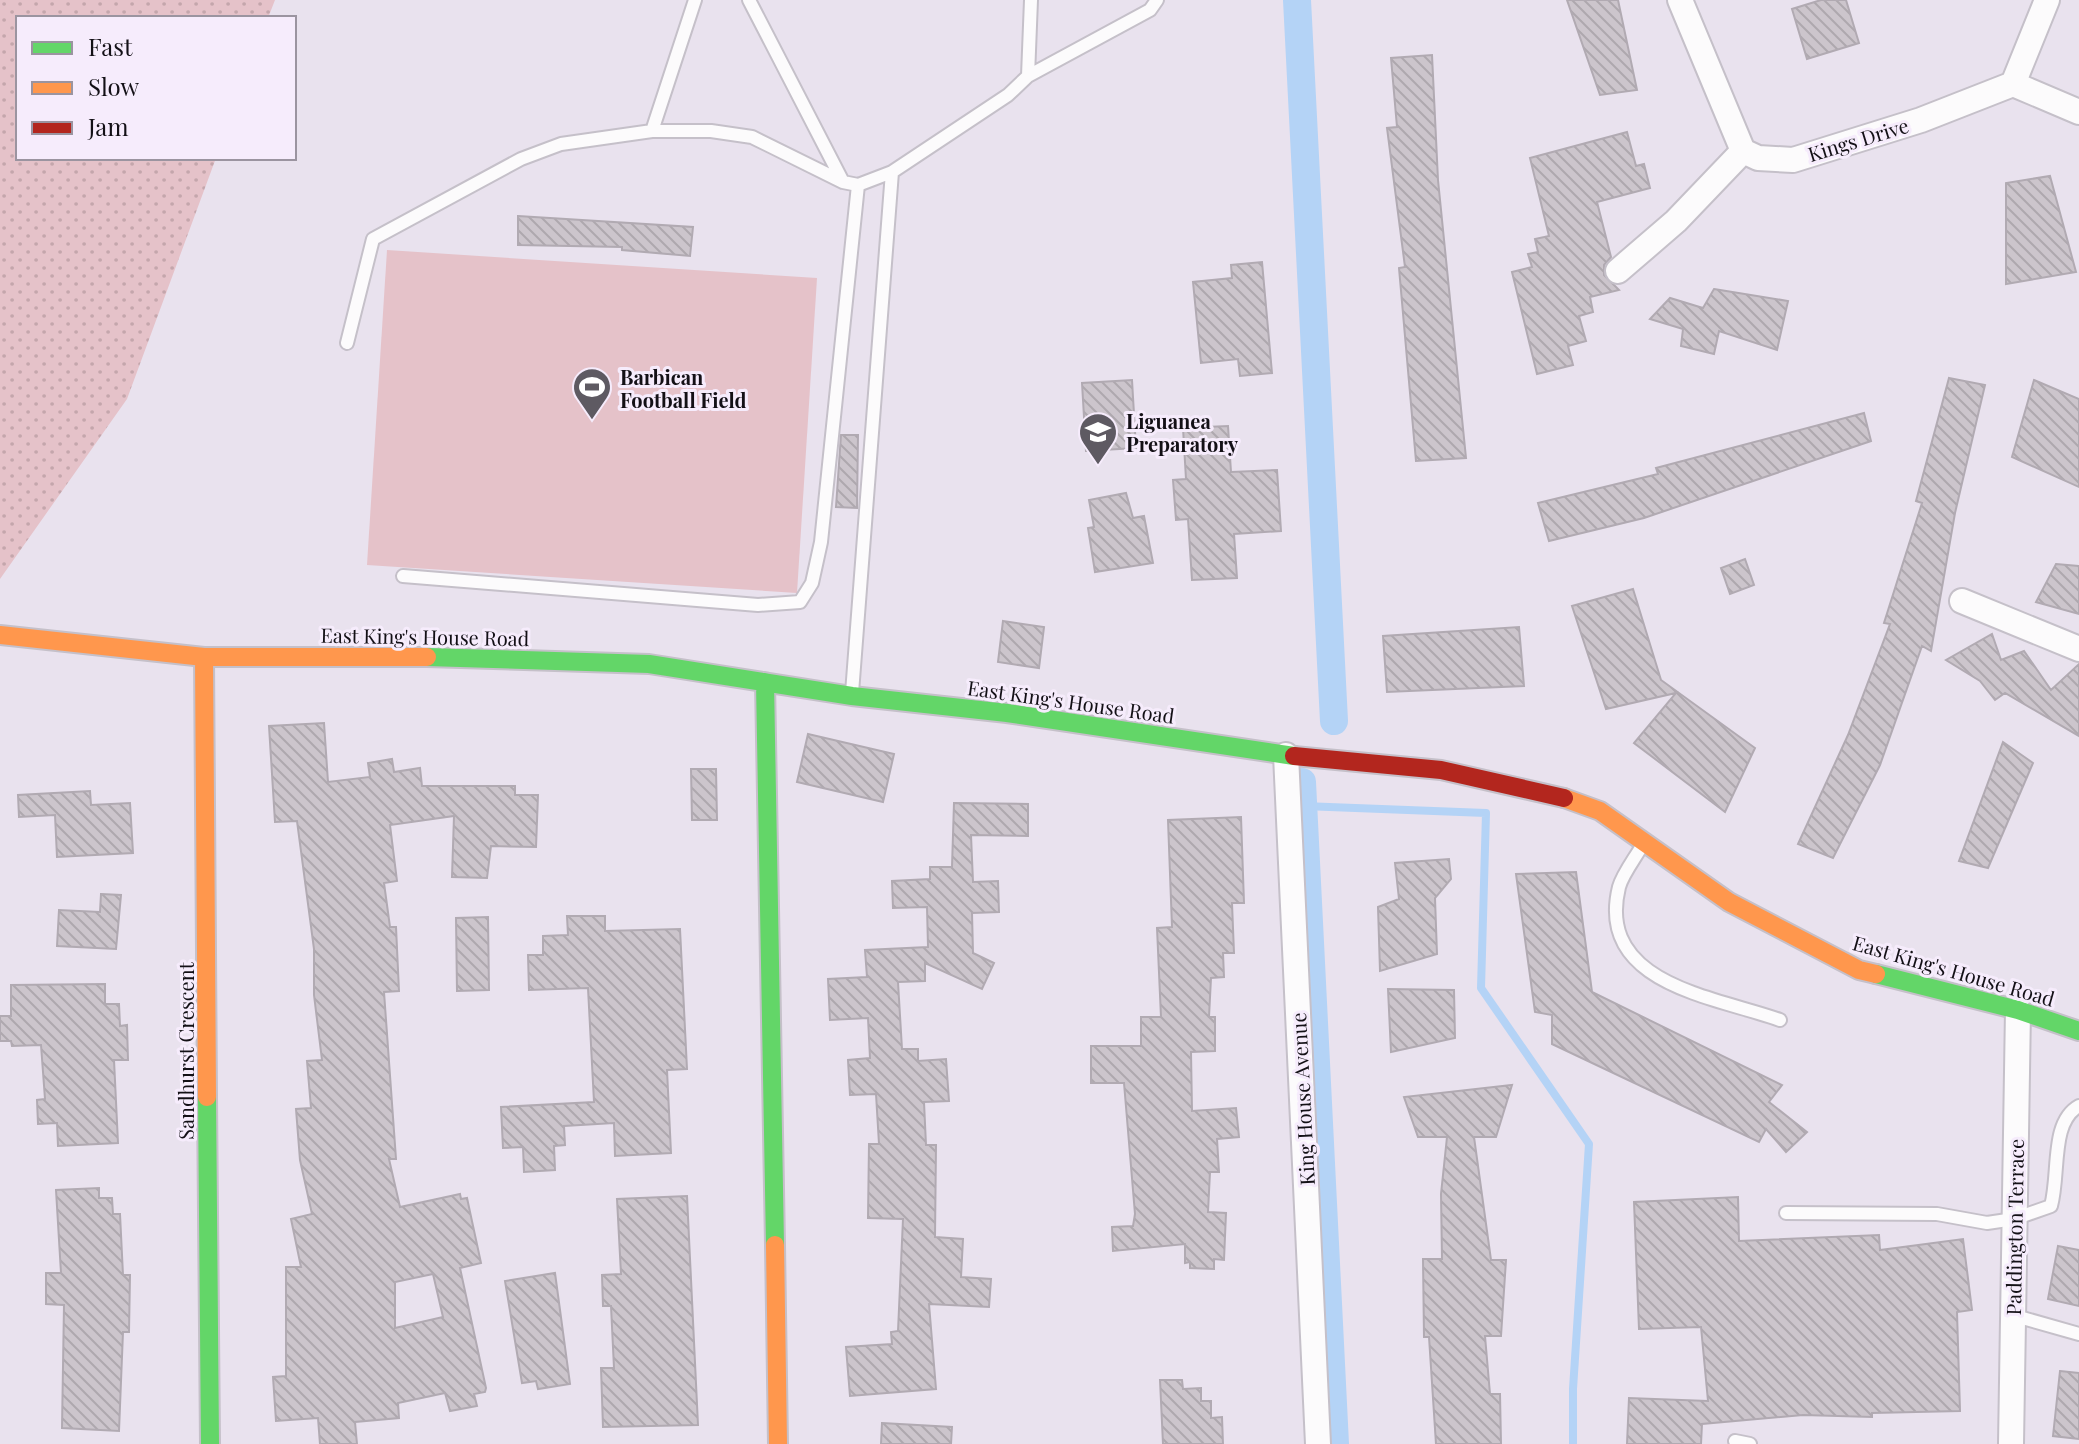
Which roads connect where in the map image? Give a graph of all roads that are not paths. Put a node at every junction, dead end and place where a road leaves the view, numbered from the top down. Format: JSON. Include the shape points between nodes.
{"nodes":[{"id":1,"x":695,"y":0,"type":"edge"},
{"id":2,"x":749,"y":0,"type":"edge"},
{"id":3,"x":1031,"y":0,"type":"edge"},
{"id":4,"x":1157,"y":0,"type":"edge"},
{"id":5,"x":1680,"y":0,"type":"edge"},
{"id":6,"x":2047,"y":0,"type":"edge"},
{"id":7,"x":1028,"y":76,"type":"junction"},
{"id":8,"x":2013,"y":84,"type":"junction"},
{"id":9,"x":2079,"y":112,"type":"edge"},
{"id":10,"x":652,"y":131,"type":"junction"},
{"id":11,"x":1743,"y":151,"type":"junction"},
{"id":12,"x":892,"y":172,"type":"junction"},
{"id":13,"x":843,"y":182,"type":"junction"},
{"id":14,"x":858,"y":185,"type":"junction"},
{"id":15,"x":1618,"y":271,"type":"dead end"},
{"id":16,"x":347,"y":343,"type":"dead end"},
{"id":17,"x":403,"y":576,"type":"dead end"},
{"id":18,"x":1962,"y":601,"type":"dead end"},
{"id":19,"x":0,"y":635,"type":"edge"},
{"id":20,"x":2079,"y":649,"type":"edge"},
{"id":21,"x":204,"y":657,"type":"junction"},
{"id":22,"x":765,"y":682,"type":"junction"},
{"id":23,"x":852,"y":696,"type":"junction"},
{"id":24,"x":1286,"y":755,"type":"junction"},
{"id":25,"x":1645,"y":841,"type":"junction"},
{"id":26,"x":2018,"y":1010,"type":"junction"},
{"id":27,"x":1780,"y":1020,"type":"dead end"},
{"id":28,"x":2079,"y":1031,"type":"edge"},
{"id":29,"x":2079,"y":1106,"type":"edge"},
{"id":30,"x":1786,"y":1213,"type":"dead end"},
{"id":31,"x":2014,"y":1219,"type":"junction"},
{"id":32,"x":2012,"y":1315,"type":"junction"},
{"id":33,"x":2079,"y":1334,"type":"edge"},
{"id":34,"x":1735,"y":1441,"type":"dead end"},
{"id":35,"x":210,"y":1444,"type":"edge"},
{"id":36,"x":778,"y":1444,"type":"edge"},
{"id":37,"x":1318,"y":1444,"type":"edge"},
{"id":38,"x":1750,"y":1444,"type":"edge"},
{"id":39,"x":2011,"y":1444,"type":"edge"}],
"edges":[{"from":1,"to":10,"type":"lane"},
{"from":2,"to":13,"type":"lane"},
{"from":3,"to":7,"type":"lane"},
{"from":4,"to":7,"type":"lane","via":[[1150,10]]},
{"from":5,"to":11,"type":"street"},
{"from":6,"to":8,"type":"street"},
{"from":7,"to":12,"type":"lane"},
{"from":8,"to":9,"type":"street"},
{"from":8,"to":11,"type":"street","name":"Kings Drive","via":[[1793,160],[1758,158]]},
{"from":10,"to":13,"type":"lane","via":[[752,137]]},
{"from":10,"to":16,"type":"lane","via":[[561,144],[521,159],[379,234],[369,247]]},
{"from":11,"to":15,"type":"street","via":[[1676,221]]},
{"from":12,"to":14,"type":"lane"},
{"from":12,"to":23,"type":"lane"},
{"from":13,"to":14,"type":"lane"},
{"from":14,"to":17,"type":"lane","via":[[821,542],[812,583],[800,602],[758,605]]},
{"from":18,"to":20,"type":"street"},
{"from":19,"to":21,"type":"main road","name":"East King's House Road"},
{"from":21,"to":22,"type":"main road","name":"East King's House Road","via":[[605,662]]},
{"from":21,"to":35,"type":"main road","name":"Sandhurst Crescent"},
{"from":22,"to":23,"type":"main road","name":"East King's House Road"},
{"from":22,"to":36,"type":"main road"},
{"from":23,"to":24,"type":"main road","name":"East King's House Road","via":[[1007,713]]},
{"from":24,"to":25,"type":"main road","name":"East King's House Road","via":[[1441,770],[1546,792],[1600,811]]},
{"from":24,"to":37,"type":"street","name":"King House Avenue"},
{"from":25,"to":26,"type":"main road","name":"East King's House Road","via":[[1729,902],[1859,970]]},
{"from":25,"to":27,"type":"lane","via":[[1619,886],[1617,921],[1642,968],[1676,989]]},
{"from":26,"to":28,"type":"main road","name":"East King's House Road"},
{"from":26,"to":31,"type":"street","name":"Paddington Terrace"},
{"from":29,"to":31,"type":"lane","via":[[2066,1113],[2060,1127],[2058,1182],[2051,1206]]},
{"from":30,"to":31,"type":"lane","via":[[1937,1214],[1987,1223]]},
{"from":31,"to":32,"type":"street","name":"Paddington Terrace"},
{"from":32,"to":33,"type":"lane"},
{"from":32,"to":39,"type":"street","name":"Paddington Terrace"},
{"from":34,"to":38,"type":"lane"}]}
